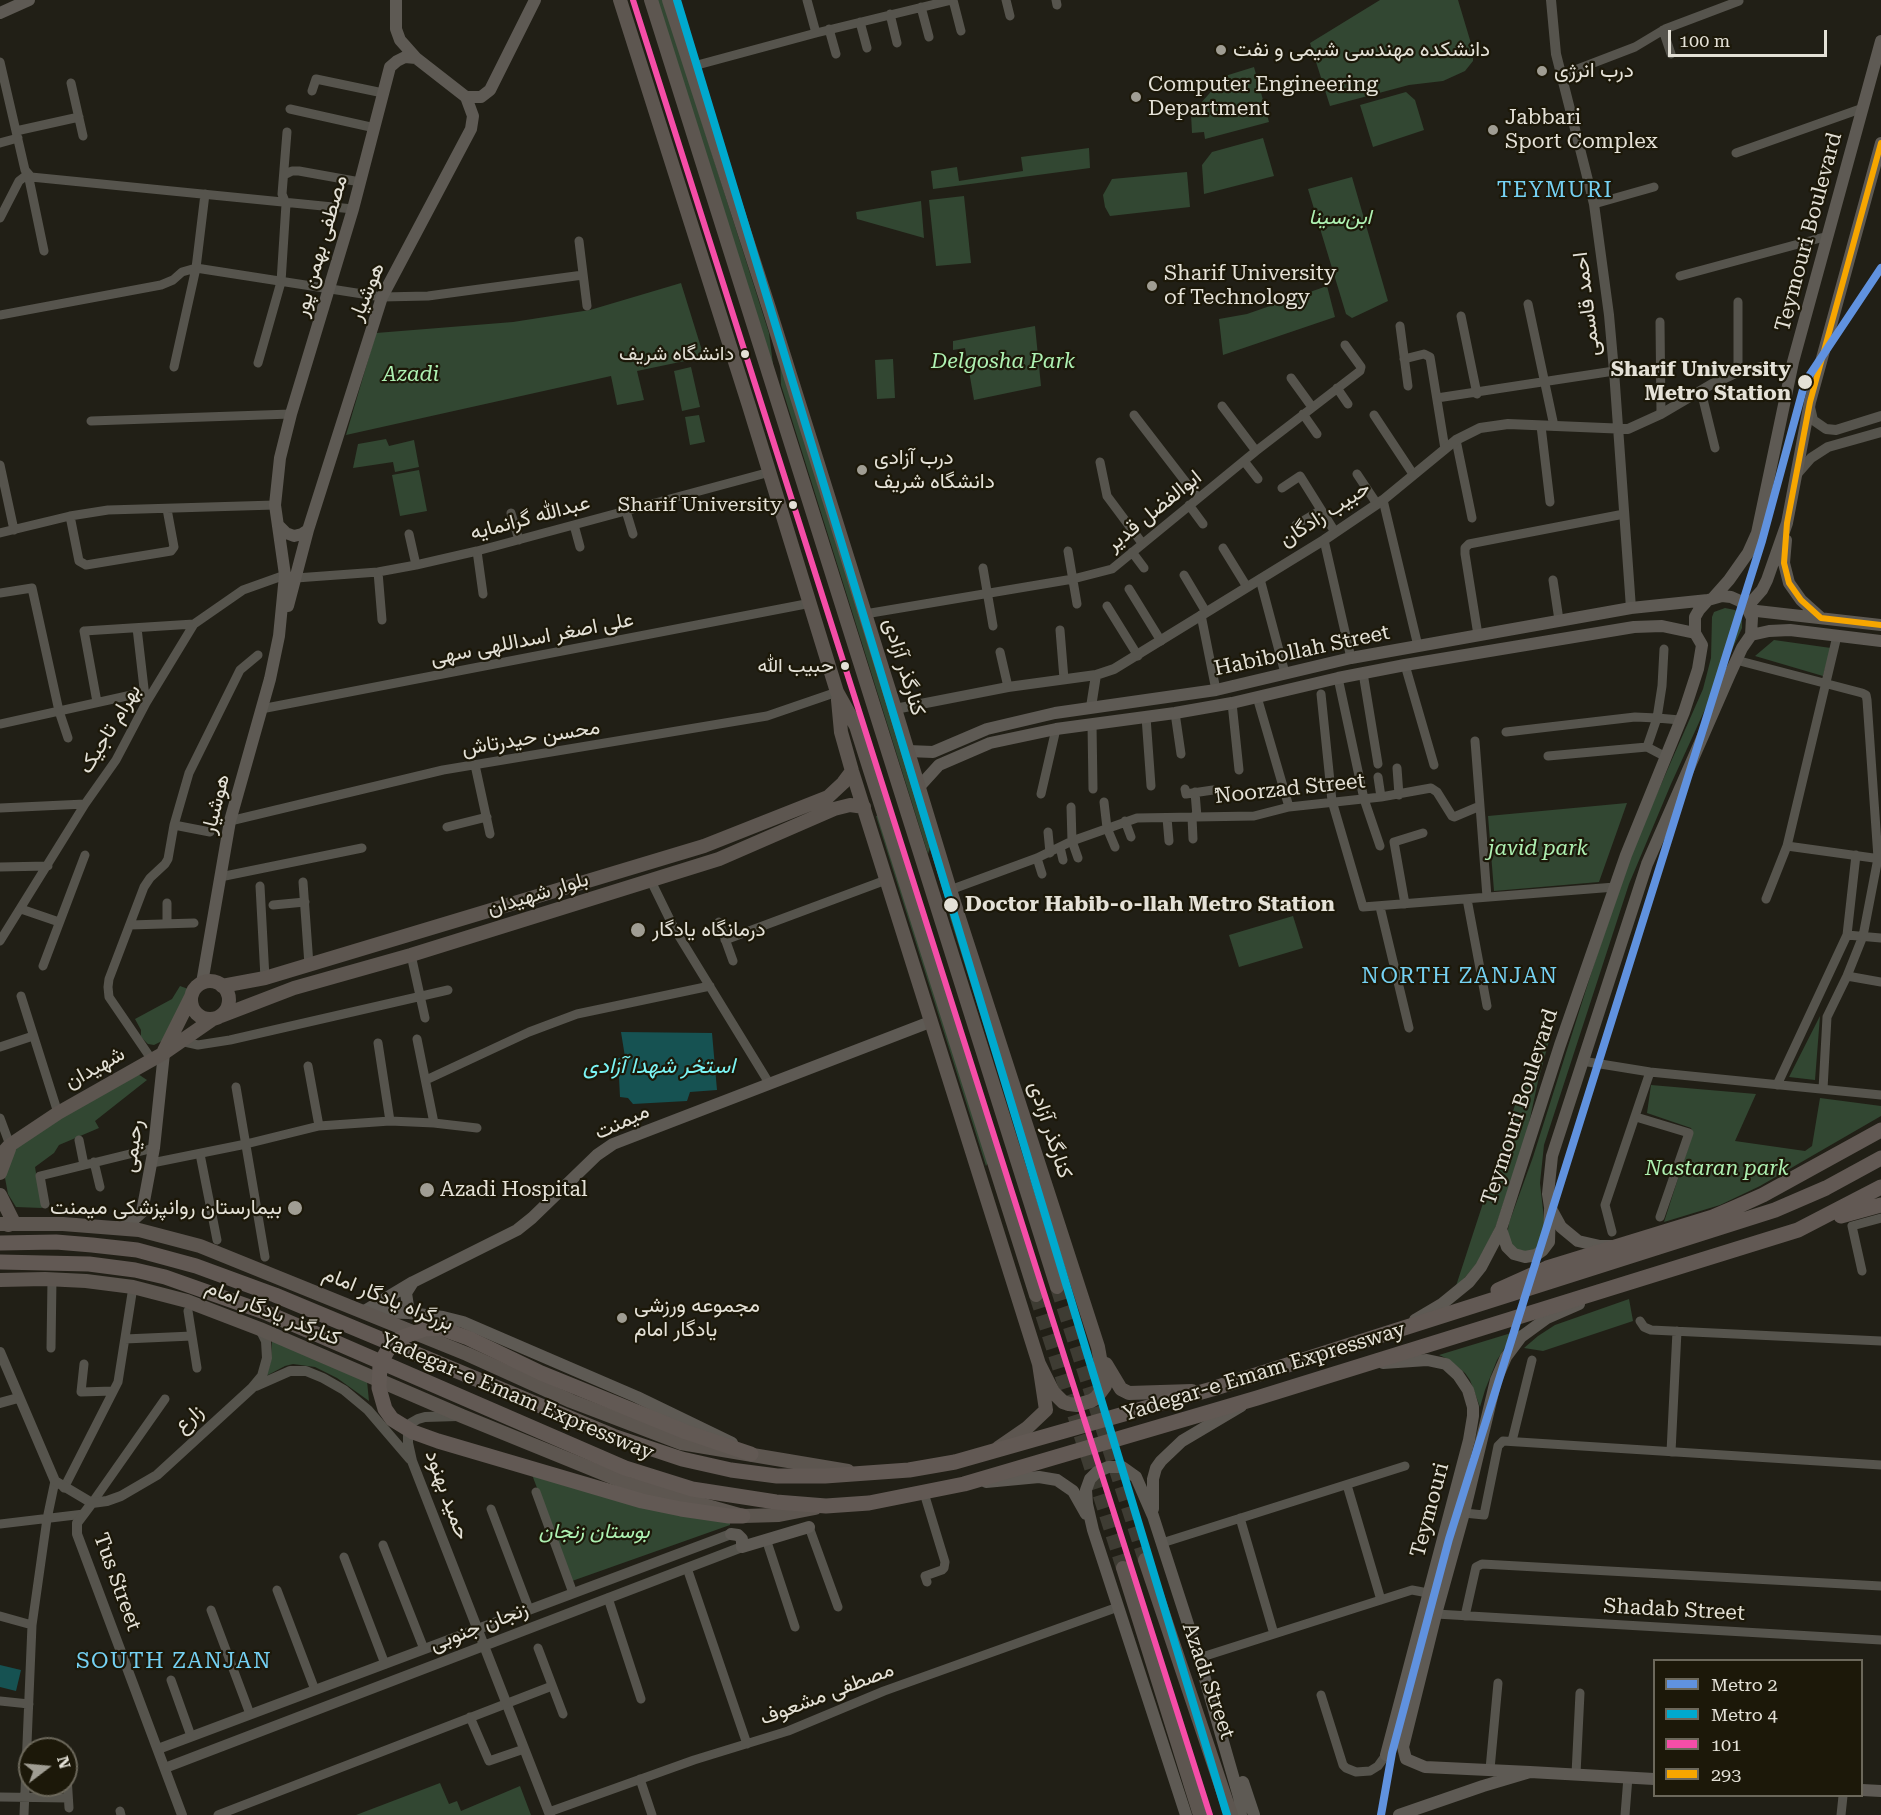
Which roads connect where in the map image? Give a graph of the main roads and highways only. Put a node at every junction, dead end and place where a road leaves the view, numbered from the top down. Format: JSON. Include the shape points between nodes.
{"nodes":[{"id":1,"x":29,"y":0,"type":"edge"},
{"id":2,"x":396,"y":0,"type":"edge"},
{"id":3,"x":535,"y":0,"type":"edge"},
{"id":4,"x":620,"y":0,"type":"edge"},
{"id":5,"x":651,"y":0,"type":"edge"},
{"id":6,"x":669,"y":0,"type":"edge"},
{"id":7,"x":0,"y":13,"type":"edge"},
{"id":8,"x":1881,"y":41,"type":"edge"},
{"id":9,"x":416,"y":58,"type":"junction"},
{"id":10,"x":466,"y":97,"type":"junction"},
{"id":11,"x":1881,"y":143,"type":"edge"},
{"id":12,"x":769,"y":308,"type":"junction"},
{"id":13,"x":776,"y":398,"type":"junction"},
{"id":14,"x":1787,"y":523,"type":"junction"},
{"id":15,"x":279,"y":526,"type":"junction"},
{"id":16,"x":308,"y":530,"type":"junction"},
{"id":17,"x":291,"y":577,"type":"junction"},
{"id":18,"x":1710,"y":599,"type":"junction"},
{"id":19,"x":1747,"y":608,"type":"junction"},
{"id":20,"x":1578,"y":617,"type":"junction"},
{"id":21,"x":1821,"y":618,"type":"junction"},
{"id":22,"x":1881,"y":625,"type":"edge"},
{"id":23,"x":1695,"y":633,"type":"junction"},
{"id":24,"x":1751,"y":635,"type":"junction"},
{"id":25,"x":1581,"y":636,"type":"junction"},
{"id":26,"x":1881,"y":641,"type":"edge"},
{"id":27,"x":837,"y":692,"type":"junction"},
{"id":28,"x":1055,"y":713,"type":"junction"},
{"id":29,"x":1056,"y":729,"type":"junction"},
{"id":30,"x":908,"y":751,"type":"junction"},
{"id":31,"x":933,"y":752,"type":"junction"},
{"id":32,"x":939,"y":765,"type":"junction"},
{"id":33,"x":852,"y":771,"type":"junction"},
{"id":34,"x":919,"y":787,"type":"junction"},
{"id":35,"x":831,"y":803,"type":"junction"},
{"id":36,"x":864,"y":807,"type":"junction"},
{"id":37,"x":934,"y":838,"type":"junction"},
{"id":38,"x":942,"y":919,"type":"junction"},
{"id":39,"x":202,"y":983,"type":"junction"},
{"id":40,"x":222,"y":986,"type":"junction"},
{"id":41,"x":191,"y":997,"type":"junction"},
{"id":42,"x":217,"y":1017,"type":"junction"},
{"id":43,"x":930,"y":1022,"type":"junction"},
{"id":44,"x":158,"y":1056,"type":"junction"},
{"id":45,"x":134,"y":1070,"type":"junction"},
{"id":46,"x":160,"y":1086,"type":"junction"},
{"id":47,"x":1881,"y":1130,"type":"edge"},
{"id":48,"x":3,"y":1152,"type":"edge"},
{"id":49,"x":1881,"y":1158,"type":"edge"},
{"id":50,"x":0,"y":1173,"type":"edge"},
{"id":51,"x":1881,"y":1187,"type":"edge"},
{"id":52,"x":0,"y":1195,"type":"edge"},
{"id":53,"x":1881,"y":1204,"type":"edge"},
{"id":54,"x":1550,"y":1207,"type":"junction"},
{"id":55,"x":5,"y":1225,"type":"edge"},
{"id":56,"x":115,"y":1228,"type":"junction"},
{"id":57,"x":1501,"y":1229,"type":"junction"},
{"id":58,"x":1798,"y":1230,"type":"junction"},
{"id":59,"x":1616,"y":1239,"type":"junction"},
{"id":60,"x":0,"y":1243,"type":"edge"},
{"id":61,"x":0,"y":1262,"type":"edge"},
{"id":62,"x":0,"y":1280,"type":"edge"},
{"id":63,"x":413,"y":1282,"type":"junction"},
{"id":64,"x":1618,"y":1285,"type":"junction"},
{"id":65,"x":1057,"y":1287,"type":"tunnel mouth"},
{"id":66,"x":1036,"y":1295,"type":"tunnel mouth"},
{"id":67,"x":1467,"y":1307,"type":"junction"},
{"id":68,"x":363,"y":1312,"type":"junction"},
{"id":69,"x":409,"y":1313,"type":"junction"},
{"id":70,"x":1389,"y":1334,"type":"junction"},
{"id":71,"x":1098,"y":1347,"type":"junction"},
{"id":72,"x":1039,"y":1364,"type":"junction"},
{"id":73,"x":1361,"y":1364,"type":"junction"},
{"id":74,"x":1212,"y":1389,"type":"junction"},
{"id":75,"x":1257,"y":1398,"type":"junction"},
{"id":76,"x":992,"y":1452,"type":"junction"},
{"id":77,"x":751,"y":1455,"type":"junction"},
{"id":78,"x":864,"y":1473,"type":"junction"},
{"id":79,"x":964,"y":1484,"type":"junction"},
{"id":80,"x":826,"y":1506,"type":"junction"},
{"id":81,"x":743,"y":1516,"type":"junction"},
{"id":82,"x":1153,"y":1516,"type":"junction"},
{"id":83,"x":809,"y":1527,"type":"road end"},
{"id":84,"x":1093,"y":1530,"type":"junction"},
{"id":85,"x":731,"y":1534,"type":"road end"},
{"id":86,"x":1145,"y":1560,"type":"tunnel mouth"},
{"id":87,"x":1123,"y":1568,"type":"tunnel mouth"},
{"id":88,"x":1423,"y":1611,"type":"junction"},
{"id":89,"x":1436,"y":1614,"type":"junction"},
{"id":90,"x":1199,"y":1658,"type":"junction"},
{"id":91,"x":1386,"y":1755,"type":"road end"},
{"id":92,"x":1530,"y":1772,"type":"junction"},
{"id":93,"x":1653,"y":1779,"type":"edge"},
{"id":94,"x":1863,"y":1790,"type":"edge"},
{"id":95,"x":1881,"y":1791,"type":"edge"},
{"id":96,"x":1186,"y":1815,"type":"edge"},
{"id":97,"x":1200,"y":1815,"type":"edge"},
{"id":98,"x":1230,"y":1815,"type":"edge"},
{"id":99,"x":1240,"y":1815,"type":"edge"},
{"id":100,"x":1254,"y":1815,"type":"edge"},
{"id":101,"x":1399,"y":1815,"type":"edge"}],
"edges":[{"from":1,"to":7,"type":"main road"},
{"from":2,"to":9,"type":"main road","via":[[396,29]]},
{"from":3,"to":10,"type":"main road","via":[[490,90],[481,97]]},
{"from":4,"to":27,"type":"main road"},
{"from":5,"to":13,"type":"main road"},
{"from":6,"to":12,"type":"main road","name":"کنارگذر آزادی"},
{"from":8,"to":18,"type":"main road","name":"Teymouri Boulevard","via":[[1793,362],[1757,533],[1744,560]]},
{"from":9,"to":10,"type":"main road"},
{"from":9,"to":15,"type":"main road","name":"مصطفی بهمن پور","via":[[396,60],[390,68],[280,458],[275,505]]},
{"from":10,"to":16,"type":"main road","name":"هوشیار","via":[[473,116],[471,129],[382,297]]},
{"from":11,"to":14,"type":"main road","via":[[1810,402]]},
{"from":12,"to":13,"type":"main road"},
{"from":12,"to":30,"type":"main road","name":"کنارگذر آزادی"},
{"from":13,"to":38,"type":"main road"},
{"from":14,"to":19,"type":"main road","via":[[1767,580]]},
{"from":14,"to":21,"type":"main road","via":[[1784,563],[1789,583]]},
{"from":15,"to":16,"type":"main road","via":[[294,536]]},
{"from":15,"to":17,"type":"main road","name":"مصطفی بهمن پور"},
{"from":16,"to":17,"type":"main road","name":"هوشیار"},
{"from":17,"to":39,"type":"main road","name":"هوشیار","via":[[270,679],[230,821]]},
{"from":18,"to":19,"type":"main road","name":"Habibollah Street","via":[[1731,597]]},
{"from":18,"to":20,"type":"main road","name":"Habibollah Street"},
{"from":18,"to":23,"type":"main road","name":"Teymouri Boulevard","via":[[1695,617]]},
{"from":19,"to":21,"type":"main road"},
{"from":19,"to":24,"type":"main road","via":[[1753,626]]},
{"from":20,"to":25,"type":"main road"},
{"from":20,"to":28,"type":"main road","name":"Habibollah Street","via":[[1351,658],[1173,698]]},
{"from":21,"to":22,"type":"main road"},
{"from":23,"to":25,"type":"main road","name":"Habibollah Street","via":[[1652,626]]},
{"from":23,"to":57,"type":"main road","name":"Teymouri Boulevard","via":[[1702,645],[1698,669],[1615,886]]},
{"from":24,"to":26,"type":"main road","via":[[1790,630]]},
{"from":24,"to":54,"type":"main road","via":[[1736,660],[1647,864],[1552,1156],[1548,1179]]},
{"from":25,"to":29,"type":"main road","name":"Habibollah Street","via":[[1363,673],[1232,703]]},
{"from":27,"to":33,"type":"main road","via":[[841,732]]},
{"from":27,"to":66,"type":"main road","via":[[856,726]]},
{"from":28,"to":29,"type":"main road"},
{"from":28,"to":31,"type":"main road","name":"Habibollah Street","via":[[987,729]]},
{"from":29,"to":32,"type":"main road","name":"Habibollah Street","via":[[990,743]]},
{"from":30,"to":31,"type":"main road","name":"Habibollah Street"},
{"from":30,"to":34,"type":"main road","name":"کنارگذر آزادی"},
{"from":31,"to":32,"type":"main road","via":[[923,762],[930,767]]},
{"from":32,"to":34,"type":"main road","name":"Habibollah Street"},
{"from":33,"to":35,"type":"main road","name":"بلوار شهیدان"},
{"from":33,"to":36,"type":"main road"},
{"from":34,"to":37,"type":"main road","name":"کنارگذر آزادی"},
{"from":35,"to":36,"type":"main road","name":"بلوار شهیدان"},
{"from":35,"to":40,"type":"main road","name":"بلوار شهیدان","via":[[704,846],[309,965]]},
{"from":35,"to":42,"type":"main road","name":"بلوار شهیدان","via":[[719,859],[294,988]]},
{"from":36,"to":43,"type":"main road"},
{"from":37,"to":38,"type":"main road"},
{"from":37,"to":71,"type":"main road","name":"کنارگذر آزادی"},
{"from":38,"to":65,"type":"main road"},
{"from":39,"to":40,"type":"main road"},
{"from":39,"to":41,"type":"main road"},
{"from":40,"to":42,"type":"main road","via":[[229,1002]]},
{"from":41,"to":42,"type":"main road","via":[[202,1018]]},
{"from":41,"to":44,"type":"main road"},
{"from":42,"to":44,"type":"main road","name":"شهیدان"},
{"from":43,"to":63,"type":"main road","name":"میمنت","via":[[613,1144],[517,1230]]},
{"from":43,"to":72,"type":"main road"},
{"from":44,"to":45,"type":"main road","name":"شهیدان"},
{"from":44,"to":46,"type":"main road","name":"رحیمی"},
{"from":45,"to":46,"type":"main road","via":[[150,1070]]},
{"from":45,"to":48,"type":"main road","name":"شهیدان","via":[[58,1113]]},
{"from":46,"to":56,"type":"main road","name":"رحیمی","via":[[142,1212]]},
{"from":47,"to":59,"type":"highway","via":[[1763,1195],[1713,1217]]},
{"from":48,"to":50,"type":"main road"},
{"from":49,"to":67,"type":"highway","name":"Yadegar-e Emam Expressway","via":[[1775,1210]]},
{"from":51,"to":58,"type":"highway","name":"Yadegar-e Emam Expressway"},
{"from":52,"to":55,"type":"main road"},
{"from":53,"to":58,"type":"highway"},
{"from":54,"to":57,"type":"main road","via":[[1549,1242],[1536,1255],[1514,1254]]},
{"from":54,"to":59,"type":"main road","via":[[1561,1227],[1578,1241],[1600,1246]]},
{"from":55,"to":56,"type":"main road","name":"بزرگراه یادگار امام"},
{"from":56,"to":68,"type":"main road","name":"بزرگراه یادگار امام","via":[[139,1230],[200,1246]]},
{"from":57,"to":70,"type":"main road","name":"Teymouri Boulevard","via":[[1469,1282],[1442,1304]]},
{"from":58,"to":64,"type":"highway","name":"Yadegar-e Emam Expressway"},
{"from":59,"to":67,"type":"highway","via":[[1526,1275]]},
{"from":60,"to":78,"type":"highway","name":"Yadegar-e Emam Expressway","via":[[56,1242],[137,1250],[196,1266],[275,1294],[612,1436],[682,1459],[777,1476]]},
{"from":61,"to":80,"type":"highway","name":"Yadegar-e Emam Expressway","via":[[89,1264],[165,1277],[267,1313],[625,1468],[693,1489]]},
{"from":62,"to":81,"type":"main road","name":"کنارگذر یادگار امام","via":[[86,1281],[133,1287],[187,1301],[629,1484]]},
{"from":63,"to":68,"type":"main road","name":"میمنت"},
{"from":63,"to":69,"type":"main road","via":[[406,1293]]},
{"from":64,"to":73,"type":"highway","name":"Yadegar-e Emam Expressway"},
{"from":64,"to":89,"type":"main road","name":"Teymouri","via":[[1547,1318],[1513,1348],[1496,1380]]},
{"from":67,"to":70,"type":"highway","name":"Yadegar-e Emam Expressway"},
{"from":68,"to":69,"type":"main road"},
{"from":68,"to":77,"type":"main road","name":"بزرگراه یادگار امام","via":[[571,1401],[681,1443]]},
{"from":69,"to":77,"type":"main road","via":[[442,1317],[481,1329],[637,1397]]},
{"from":70,"to":74,"type":"highway","name":"Yadegar-e Emam Expressway"},
{"from":71,"to":72,"type":"main road","via":[[1105,1386],[1096,1398],[1084,1404],[1069,1404],[1058,1398]]},
{"from":71,"to":74,"type":"main road","via":[[1120,1389],[1129,1393]]},
{"from":72,"to":76,"type":"main road","via":[[1046,1410]]},
{"from":73,"to":75,"type":"highway","name":"Yadegar-e Emam Expressway"},
{"from":73,"to":88,"type":"main road","name":"Teymouri","via":[[1442,1362],[1458,1375],[1471,1398],[1469,1440]]},
{"from":74,"to":76,"type":"highway","name":"Yadegar-e Emam Expressway"},
{"from":75,"to":79,"type":"highway","name":"Yadegar-e Emam Expressway"},
{"from":75,"to":82,"type":"main road","via":[[1182,1441],[1161,1461],[1153,1479]]},
{"from":76,"to":78,"type":"highway","name":"Yadegar-e Emam Expressway","via":[[909,1470]]},
{"from":77,"to":78,"type":"main road","name":"بزرگراه یادگار امام"},
{"from":77,"to":81,"type":"highway","via":[[686,1432],[440,1329],[414,1332],[390,1346],[380,1364],[382,1400],[392,1419],[413,1432],[642,1500]]},
{"from":79,"to":80,"type":"highway","name":"Yadegar-e Emam Expressway","via":[[868,1503]]},
{"from":79,"to":84,"type":"main road","via":[[1039,1477],[1057,1480],[1073,1491]]},
{"from":80,"to":81,"type":"main road","name":"کنارگذر یادگار امام","via":[[779,1515]]},
{"from":82,"to":84,"type":"main road","via":[[1136,1477],[1122,1467],[1108,1467],[1090,1479],[1086,1490]]},
{"from":82,"to":90,"type":"main road"},
{"from":83,"to":85,"type":"main road","name":"زنجان جنوبی","via":[[742,1547],[742,1539]]},
{"from":84,"to":96,"type":"main road"},
{"from":86,"to":98,"type":"main road","name":"Azadi Street"},
{"from":87,"to":97,"type":"main road"},
{"from":88,"to":89,"type":"main road"},
{"from":88,"to":91,"type":"main road","name":"Teymouri"},
{"from":89,"to":92,"type":"main road","name":"Teymouri","via":[[1402,1747],[1404,1755],[1410,1762],[1425,1767]]},
{"from":90,"to":99,"type":"main road","via":[[1239,1797]]},
{"from":90,"to":100,"type":"main road"},
{"from":92,"to":93,"type":"main road"},
{"from":92,"to":101,"type":"main road"},
{"from":94,"to":95,"type":"main road"}]}
